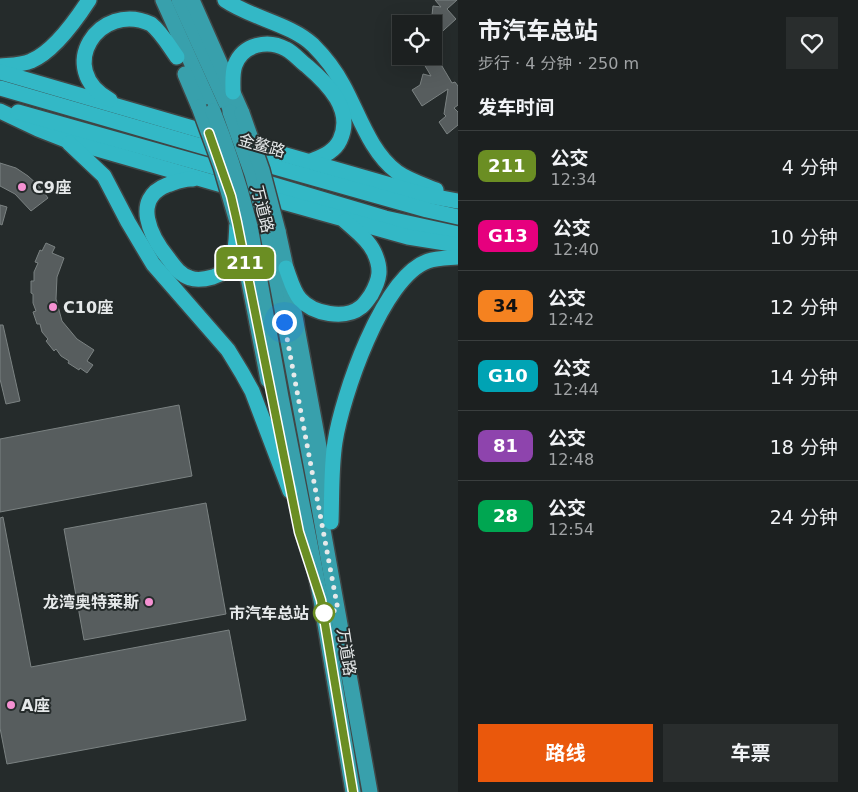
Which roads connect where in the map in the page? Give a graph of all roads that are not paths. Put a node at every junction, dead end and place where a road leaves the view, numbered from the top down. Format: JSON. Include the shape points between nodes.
{"nodes":[{"id":1,"x":89,"y":0,"type":"edge"},
{"id":2,"x":151,"y":0,"type":"edge"},
{"id":3,"x":163,"y":0,"type":"edge"},
{"id":4,"x":179,"y":0,"type":"edge"},
{"id":5,"x":192,"y":0,"type":"edge"},
{"id":6,"x":225,"y":0,"type":"edge"},
{"id":7,"x":177,"y":57,"type":"junction"},
{"id":8,"x":0,"y":66,"type":"edge"},
{"id":9,"x":0,"y":72,"type":"edge"},
{"id":10,"x":0,"y":88,"type":"edge"},
{"id":11,"x":233,"y":92,"type":"junction"},
{"id":12,"x":0,"y":107,"type":"edge"},
{"id":13,"x":127,"y":109,"type":"junction"},
{"id":14,"x":206,"y":109,"type":"junction"},
{"id":15,"x":0,"y":111,"type":"edge"},
{"id":16,"x":236,"y":113,"type":"junction"},
{"id":17,"x":66,"y":140,"type":"junction"},
{"id":18,"x":309,"y":162,"type":"junction"},
{"id":19,"x":203,"y":180,"type":"junction"},
{"id":20,"x":458,"y":200,"type":"edge"},
{"id":21,"x":458,"y":217,"type":"edge"},
{"id":22,"x":342,"y":218,"type":"junction"},
{"id":23,"x":244,"y":224,"type":"junction"},
{"id":24,"x":272,"y":230,"type":"junction"},
{"id":25,"x":458,"y":234,"type":"edge"},
{"id":26,"x":458,"y":245,"type":"edge"},
{"id":27,"x":458,"y":257,"type":"edge"},
{"id":28,"x":286,"y":268,"type":"junction"},
{"id":29,"x":290,"y":491,"type":"junction"},
{"id":30,"x":331,"y":522,"type":"junction"},
{"id":31,"x":328,"y":596,"type":"junction"},
{"id":32,"x":370,"y":790,"type":"edge"},
{"id":33,"x":353,"y":791,"type":"edge"}],
"edges":[{"from":1,"to":8,"type":"highway","via":[[48,51],[30,62]]},
{"from":2,"to":7,"type":"main road"},
{"from":3,"to":14,"type":"main road","name":"万道路"},
{"from":4,"to":16,"type":"main road","name":"万道路"},
{"from":5,"to":11,"type":"main road"},
{"from":6,"to":20,"type":"highway","via":[[294,32],[312,44],[343,84],[382,158],[398,173]]},
{"from":7,"to":13,"type":"highway","via":[[156,29],[138,18],[116,16],[95,28],[88,39],[85,54],[84,66],[89,81],[102,95]]},
{"from":7,"to":14,"type":"main road"},
{"from":9,"to":13,"type":"highway"},
{"from":10,"to":21,"type":"highway","name":"金鳌路"},
{"from":11,"to":16,"type":"main road"},
{"from":11,"to":18,"type":"highway","via":[[235,65],[249,48],[259,44],[271,43],[287,49],[322,79],[342,109],[343,126],[339,141],[332,150]]},
{"from":12,"to":25,"type":"highway","via":[[193,160],[385,218]]},
{"from":13,"to":18,"type":"highway"},
{"from":14,"to":23,"type":"main road","name":"万道路","bridge":true,"via":[[236,177]]},
{"from":15,"to":17,"type":"highway"},
{"from":16,"to":24,"type":"main road","name":"万道路","bridge":true,"via":[[252,174]]},
{"from":17,"to":19,"type":"highway"},
{"from":17,"to":29,"type":"highway","via":[[104,176],[153,264],[228,350],[252,391]]},
{"from":18,"to":20,"type":"highway","via":[[425,195]]},
{"from":19,"to":22,"type":"highway"},
{"from":19,"to":23,"type":"highway","via":[[190,178],[162,187],[153,194],[148,205],[148,225],[179,272],[204,280],[218,276],[233,259]]},
{"from":22,"to":26,"type":"highway","via":[[408,237]]},
{"from":22,"to":28,"type":"highway","via":[[374,251],[379,268],[380,278],[361,307],[326,314],[310,307],[300,299]]},
{"from":23,"to":29,"type":"main road"},
{"from":23,"to":31,"type":"main road","name":"万道路"},
{"from":24,"to":28,"type":"main road"},
{"from":24,"to":31,"type":"main road","name":"万道路"},
{"from":27,"to":30,"type":"highway","via":[[428,261],[404,277],[361,353],[335,442]]},
{"from":28,"to":30,"type":"main road","via":[[328,489]]},
{"from":29,"to":31,"type":"main road","via":[[299,532]]},
{"from":30,"to":31,"type":"main road"},
{"from":31,"to":32,"type":"main road","name":"万道路"},
{"from":31,"to":33,"type":"main road","name":"万道路"}]}
